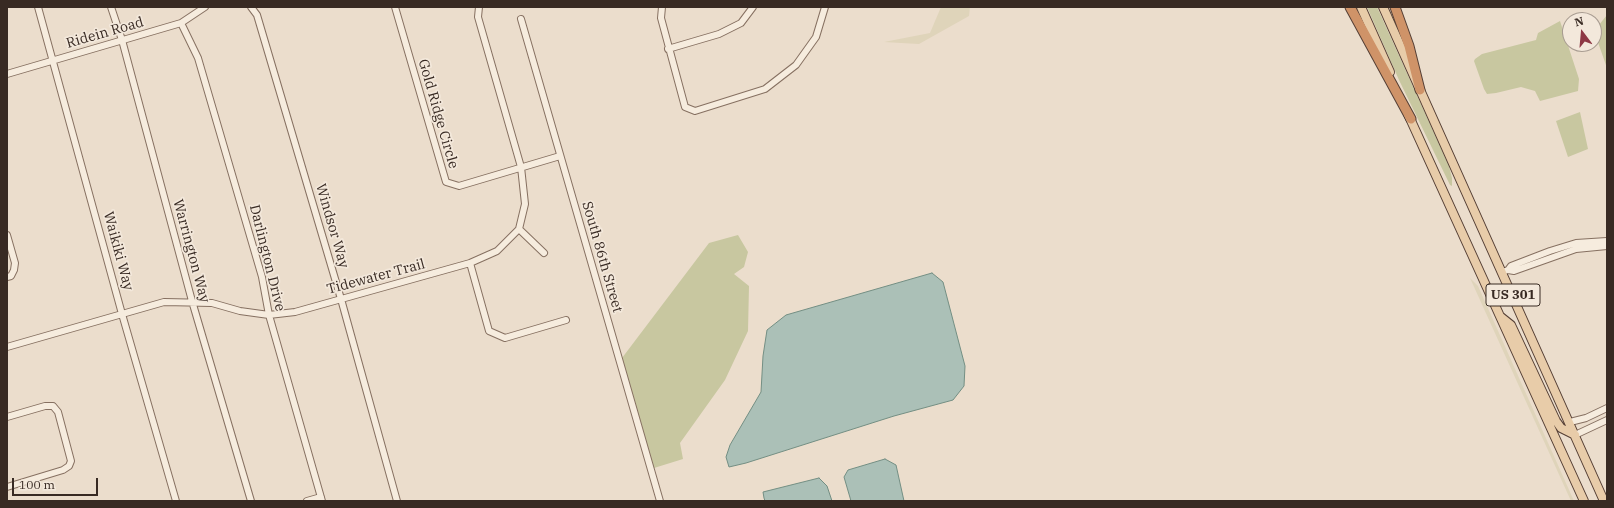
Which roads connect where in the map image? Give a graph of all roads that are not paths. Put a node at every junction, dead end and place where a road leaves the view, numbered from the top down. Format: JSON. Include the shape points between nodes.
{"nodes":[{"id":1,"x":38,"y":7,"type":"edge"},
{"id":2,"x":111,"y":7,"type":"edge"},
{"id":3,"x":205,"y":7,"type":"edge"},
{"id":4,"x":251,"y":7,"type":"edge"},
{"id":5,"x":395,"y":7,"type":"edge"},
{"id":6,"x":479,"y":7,"type":"edge"},
{"id":7,"x":662,"y":7,"type":"edge"},
{"id":8,"x":753,"y":7,"type":"edge"},
{"id":9,"x":825,"y":7,"type":"edge"},
{"id":10,"x":1350,"y":7,"type":"edge"},
{"id":11,"x":1361,"y":7,"type":"edge"},
{"id":12,"x":1383,"y":7,"type":"edge"},
{"id":13,"x":1396,"y":7,"type":"edge"},
{"id":14,"x":521,"y":19,"type":"dead end"},
{"id":15,"x":181,"y":23,"type":"junction"},
{"id":16,"x":122,"y":40,"type":"junction"},
{"id":17,"x":668,"y":49,"type":"junction"},
{"id":18,"x":53,"y":60,"type":"junction"},
{"id":19,"x":7,"y":74,"type":"edge"},
{"id":20,"x":1420,"y":90,"type":"junction"},
{"id":21,"x":1411,"y":119,"type":"junction"},
{"id":22,"x":560,"y":156,"type":"junction"},
{"id":23,"x":521,"y":167,"type":"junction"},
{"id":24,"x":519,"y":229,"type":"junction"},
{"id":25,"x":7,"y":235,"type":"edge"},
{"id":26,"x":1607,"y":241,"type":"edge"},
{"id":27,"x":1607,"y":246,"type":"edge"},
{"id":28,"x":544,"y":253,"type":"dead end"},
{"id":29,"x":470,"y":263,"type":"junction"},
{"id":30,"x":1505,"y":271,"type":"junction"},
{"id":31,"x":7,"y":277,"type":"edge"},
{"id":32,"x":341,"y":299,"type":"junction"},
{"id":33,"x":192,"y":301,"type":"junction"},
{"id":34,"x":122,"y":314,"type":"junction"},
{"id":35,"x":269,"y":315,"type":"junction"},
{"id":36,"x":1500,"y":317,"type":"junction"},
{"id":37,"x":566,"y":320,"type":"dead end"},
{"id":38,"x":7,"y":347,"type":"edge"},
{"id":39,"x":1607,"y":408,"type":"edge"},
{"id":40,"x":7,"y":417,"type":"edge"},
{"id":41,"x":1607,"y":420,"type":"edge"},
{"id":42,"x":1570,"y":422,"type":"junction"},
{"id":43,"x":1575,"y":435,"type":"junction"},
{"id":44,"x":7,"y":486,"type":"edge"},
{"id":45,"x":321,"y":499,"type":"edge"},
{"id":46,"x":176,"y":501,"type":"edge"},
{"id":47,"x":251,"y":501,"type":"edge"},
{"id":48,"x":307,"y":501,"type":"edge"},
{"id":49,"x":397,"y":501,"type":"edge"},
{"id":50,"x":660,"y":501,"type":"edge"},
{"id":51,"x":1584,"y":501,"type":"edge"},
{"id":52,"x":1604,"y":501,"type":"edge"}],
"edges":[{"from":1,"to":18,"type":"street","name":"Waikiki Way"},
{"from":2,"to":16,"type":"street","name":"Warrington Way"},
{"from":3,"to":15,"type":"street","name":"Ridein Road"},
{"from":4,"to":32,"type":"street","name":"Windsor Way","via":[[257,15]]},
{"from":5,"to":23,"type":"street","name":"Gold Ridge Circle","via":[[446,182],[459,186]]},
{"from":6,"to":23,"type":"street","via":[[478,17]]},
{"from":7,"to":17,"type":"street","via":[[661,18]]},
{"from":8,"to":17,"type":"street","via":[[736,26],[719,34]]},
{"from":9,"to":17,"type":"street","via":[[816,37],[796,65],[765,89],[695,111],[685,107]]},
{"from":10,"to":21,"type":"highway"},
{"from":11,"to":21,"type":"main road","number":"US 301"},
{"from":12,"to":20,"type":"main road","number":"US 301"},
{"from":13,"to":20,"type":"highway"},
{"from":14,"to":22,"type":"street","name":"South 86th Street"},
{"from":15,"to":16,"type":"street","name":"Ridein Road"},
{"from":15,"to":35,"type":"street","name":"Darlington Drive","via":[[198,58],[262,277]]},
{"from":16,"to":18,"type":"street","name":"Ridein Road"},
{"from":16,"to":33,"type":"street","name":"Warrington Way"},
{"from":18,"to":19,"type":"street","name":"Ridein Road"},
{"from":18,"to":34,"type":"street","name":"Waikiki Way"},
{"from":20,"to":30,"type":"main road","number":"US 301"},
{"from":21,"to":36,"type":"main road","number":"US 301"},
{"from":22,"to":23,"type":"street","name":"Gold Ridge Circle"},
{"from":22,"to":50,"type":"street","name":"South 86th Street"},
{"from":23,"to":24,"type":"street","via":[[525,204]]},
{"from":24,"to":28,"type":"street"},
{"from":24,"to":29,"type":"street","name":"Tidewater Trail","via":[[497,251]]},
{"from":25,"to":31,"type":"street","via":[[15,263],[11,276]]},
{"from":26,"to":30,"type":"street","via":[[1576,243],[1511,266]]},
{"from":27,"to":30,"type":"street","via":[[1576,249],[1514,271]]},
{"from":29,"to":32,"type":"street","name":"Tidewater Trail"},
{"from":29,"to":37,"type":"street","via":[[489,331],[506,338]]},
{"from":30,"to":42,"type":"main road","number":"US 301"},
{"from":32,"to":35,"type":"street","name":"Tidewater Trail","via":[[295,312]]},
{"from":32,"to":49,"type":"street","name":"Windsor Way"},
{"from":33,"to":34,"type":"street","name":"Tidewater Trail","via":[[164,302]]},
{"from":33,"to":35,"type":"street","name":"Tidewater Trail"},
{"from":33,"to":47,"type":"street","name":"Warrington Way"},
{"from":34,"to":38,"type":"street","name":"Tidewater Trail"},
{"from":34,"to":46,"type":"street","name":"Waikiki Way"},
{"from":35,"to":45,"type":"street","name":"Darlington Drive"},
{"from":36,"to":43,"type":"main road","via":[[1511,325],[1556,421],[1561,428]]},
{"from":36,"to":51,"type":"main road","number":"US 301"},
{"from":39,"to":42,"type":"street"},
{"from":40,"to":44,"type":"street","via":[[53,406],[58,412],[71,461],[63,470]]},
{"from":41,"to":43,"type":"street"},
{"from":42,"to":43,"type":"main road","number":"US 301"},
{"from":43,"to":52,"type":"main road","number":"US 301"},
{"from":45,"to":48,"type":"street"}]}
